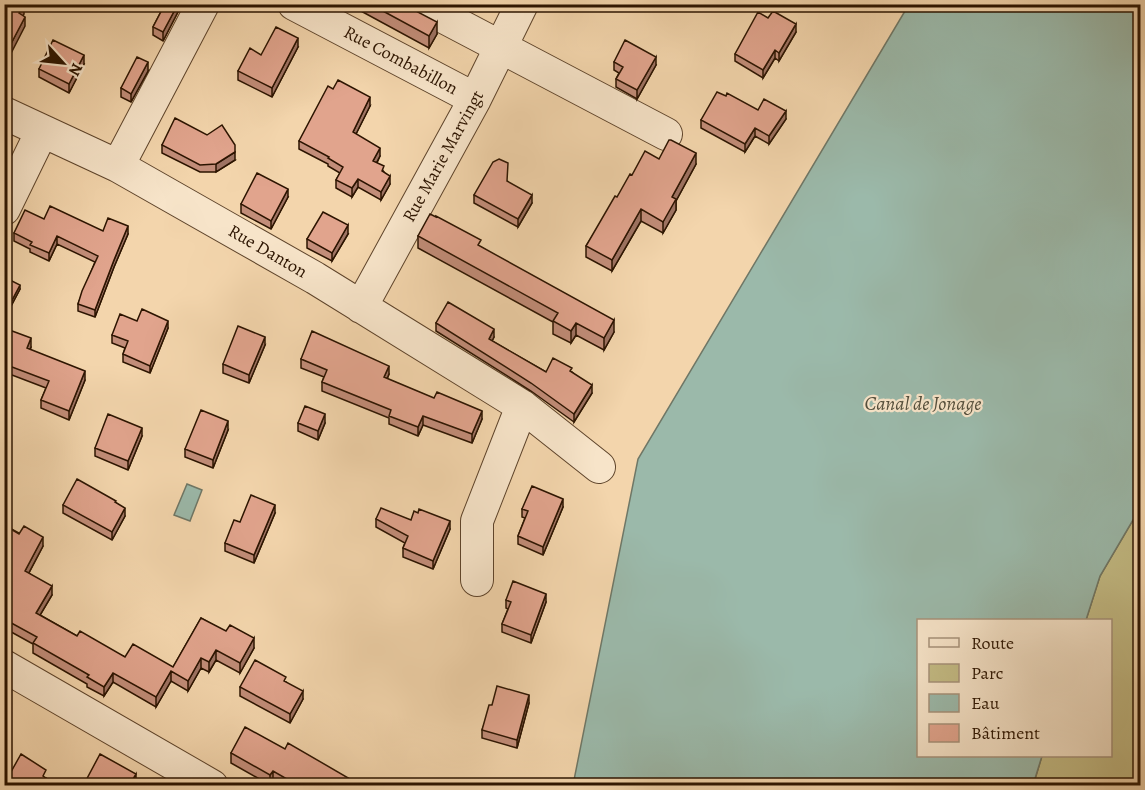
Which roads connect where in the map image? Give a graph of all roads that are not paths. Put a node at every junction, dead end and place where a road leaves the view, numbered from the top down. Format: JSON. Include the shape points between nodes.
{"nodes":[{"id":1,"x":203,"y":4,"type":"edge"},
{"id":2,"x":294,"y":4,"type":"edge"},
{"id":3,"x":419,"y":4,"type":"edge"},
{"id":4,"x":522,"y":4,"type":"edge"},
{"id":5,"x":501,"y":49,"type":"junction"},
{"id":6,"x":475,"y":99,"type":"junction"},
{"id":7,"x":4,"y":113,"type":"edge"},
{"id":8,"x":42,"y":131,"type":"junction"},
{"id":9,"x":666,"y":134,"type":"dead end"},
{"id":10,"x":118,"y":166,"type":"junction"},
{"id":11,"x":4,"y":209,"type":"edge"},
{"id":12,"x":361,"y":307,"type":"junction"},
{"id":13,"x":522,"y":406,"type":"junction"},
{"id":14,"x":599,"y":467,"type":"dead end"},
{"id":15,"x":477,"y":580,"type":"dead end"},
{"id":16,"x":4,"y":666,"type":"edge"},
{"id":17,"x":212,"y":786,"type":"edge"}],
"edges":[{"from":1,"to":10,"type":"street"},
{"from":2,"to":6,"type":"street","name":"Rue Combabillon"},
{"from":3,"to":5,"type":"street"},
{"from":4,"to":5,"type":"street","name":"Rue Marie Marvingt"},
{"from":5,"to":6,"type":"street","name":"Rue Marie Marvingt"},
{"from":5,"to":9,"type":"street"},
{"from":6,"to":12,"type":"street","name":"Rue Marie Marvingt"},
{"from":7,"to":8,"type":"street","name":"Rue Danton"},
{"from":8,"to":10,"type":"street","name":"Rue Danton"},
{"from":8,"to":11,"type":"street"},
{"from":10,"to":12,"type":"street","name":"Rue Danton"},
{"from":12,"to":13,"type":"street","name":"Rue Danton"},
{"from":13,"to":14,"type":"street","name":"Rue Danton"},
{"from":13,"to":15,"type":"street","via":[[477,520]]},
{"from":16,"to":17,"type":"street"}]}
